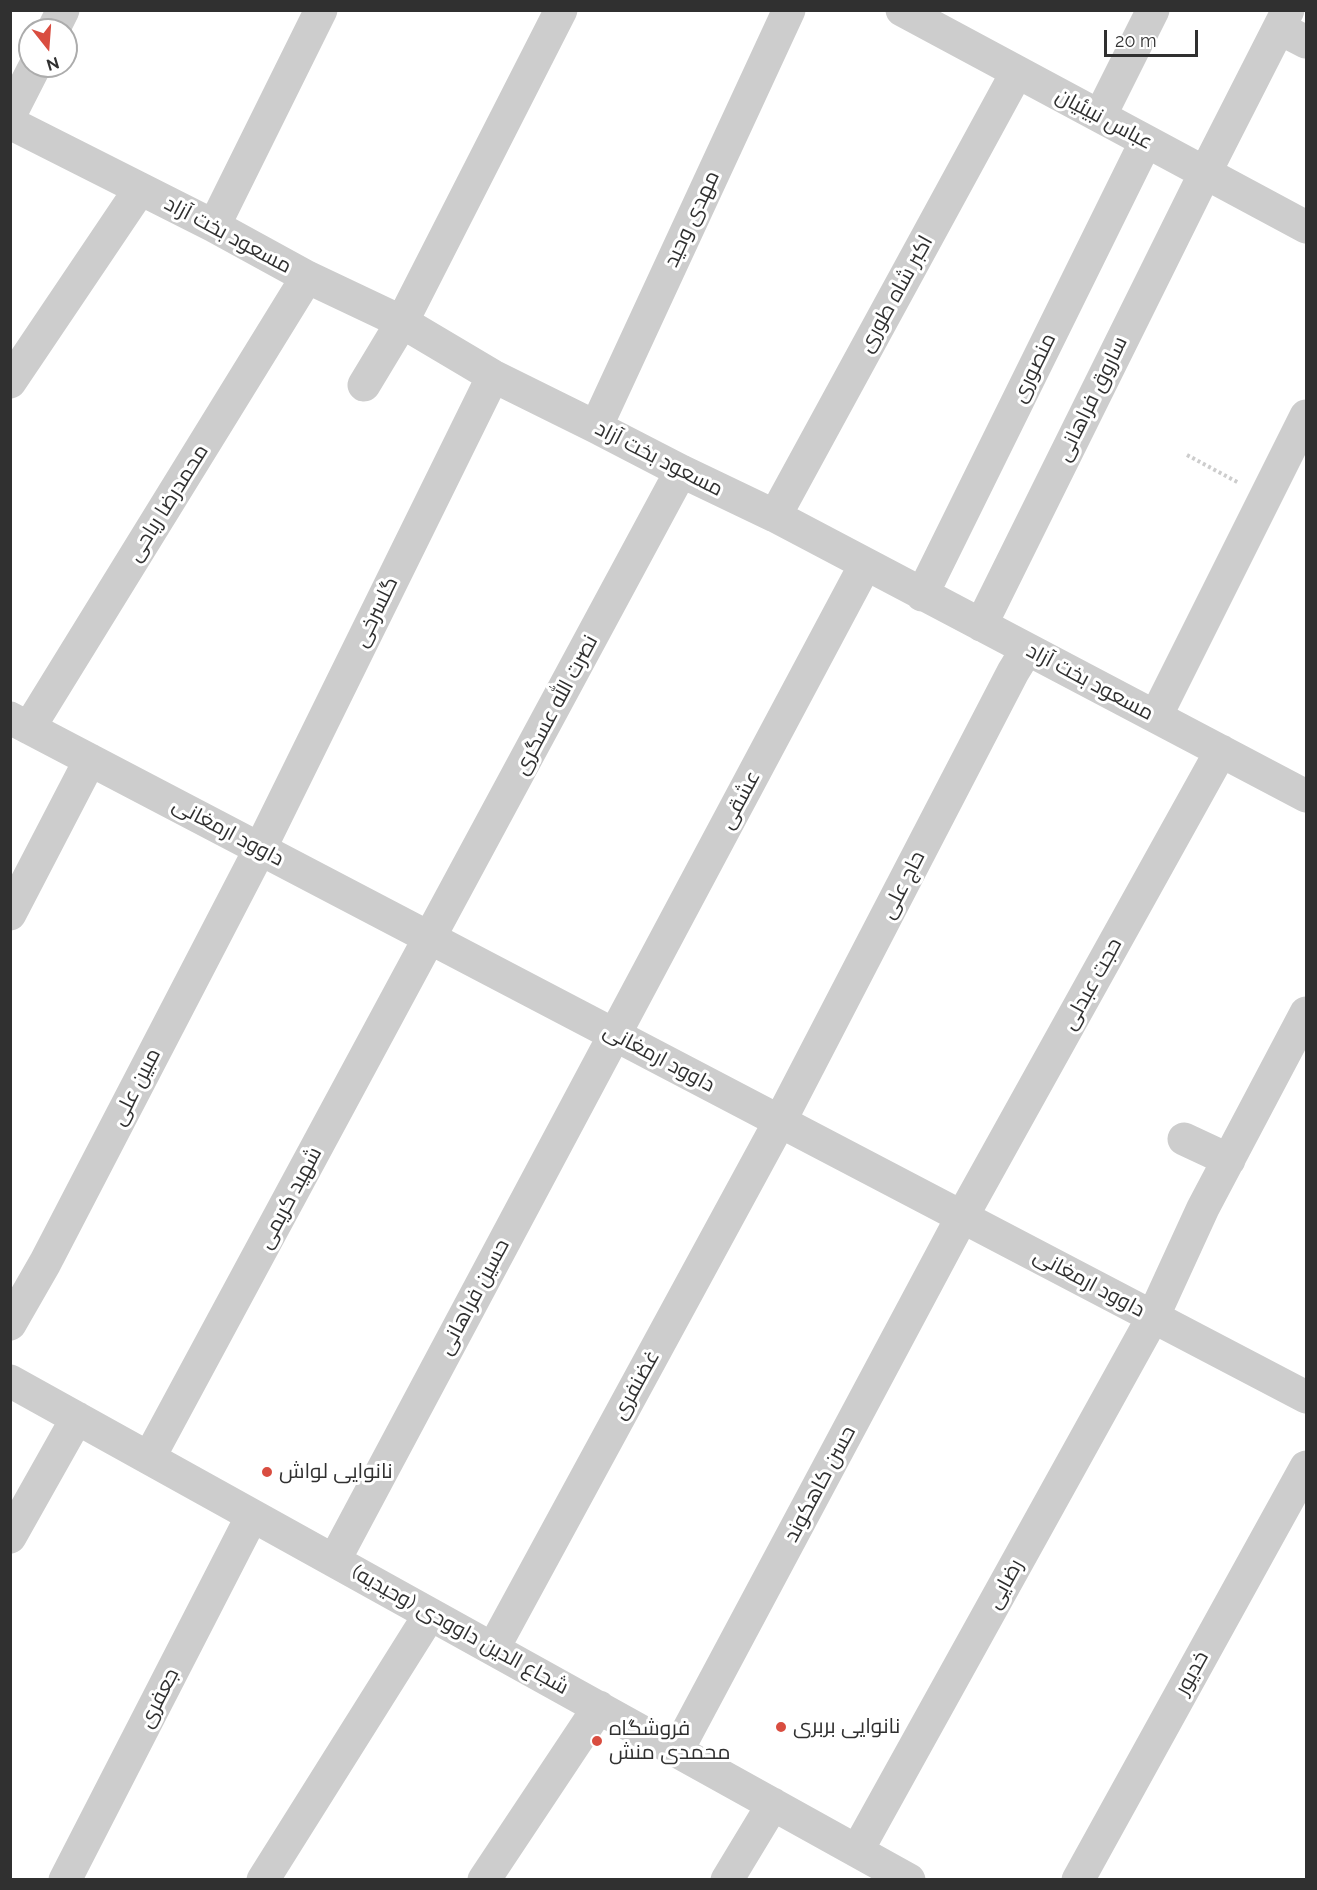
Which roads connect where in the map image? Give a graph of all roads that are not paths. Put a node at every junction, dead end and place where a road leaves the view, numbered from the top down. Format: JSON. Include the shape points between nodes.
{"nodes":[{"id":1,"x":321,"y":10,"type":"edge"},
{"id":2,"x":561,"y":10,"type":"edge"},
{"id":3,"x":789,"y":10,"type":"edge"},
{"id":4,"x":1153,"y":10,"type":"edge"},
{"id":5,"x":920,"y":15,"type":"edge"},
{"id":6,"x":1291,"y":27,"type":"edge"},
{"id":7,"x":1017,"y":72,"type":"junction"},
{"id":8,"x":29,"y":78,"type":"edge"},
{"id":9,"x":10,"y":114,"type":"edge"},
{"id":10,"x":1100,"y":116,"type":"junction"},
{"id":11,"x":10,"y":123,"type":"edge"},
{"id":12,"x":1146,"y":141,"type":"junction"},
{"id":13,"x":1205,"y":173,"type":"junction"},
{"id":14,"x":140,"y":189,"type":"junction"},
{"id":15,"x":214,"y":226,"type":"junction"},
{"id":16,"x":1306,"y":227,"type":"edge"},
{"id":17,"x":307,"y":277,"type":"junction"},
{"id":18,"x":402,"y":322,"type":"junction"},
{"id":19,"x":493,"y":376,"type":"junction"},
{"id":20,"x":10,"y":382,"type":"edge"},
{"id":21,"x":364,"y":385,"type":"dead end"},
{"id":22,"x":1306,"y":416,"type":"edge"},
{"id":23,"x":596,"y":426,"type":"junction"},
{"id":24,"x":681,"y":471,"type":"junction"},
{"id":25,"x":775,"y":516,"type":"junction"},
{"id":26,"x":865,"y":565,"type":"junction"},
{"id":27,"x":922,"y":595,"type":"junction"},
{"id":28,"x":981,"y":625,"type":"junction"},
{"id":29,"x":1027,"y":649,"type":"junction"},
{"id":30,"x":1156,"y":716,"type":"junction"},
{"id":31,"x":20,"y":723,"type":"edge"},
{"id":32,"x":1221,"y":751,"type":"junction"},
{"id":33,"x":90,"y":760,"type":"junction"},
{"id":34,"x":1306,"y":796,"type":"edge"},
{"id":35,"x":260,"y":849,"type":"junction"},
{"id":36,"x":10,"y":914,"type":"edge"},
{"id":37,"x":430,"y":938,"type":"junction"},
{"id":38,"x":1306,"y":1013,"type":"edge"},
{"id":39,"x":615,"y":1034,"type":"junction"},
{"id":40,"x":780,"y":1121,"type":"junction"},
{"id":41,"x":1184,"y":1139,"type":"dead end"},
{"id":42,"x":1229,"y":1160,"type":"junction"},
{"id":43,"x":962,"y":1217,"type":"junction"},
{"id":44,"x":1153,"y":1317,"type":"junction"},
{"id":45,"x":10,"y":1324,"type":"edge"},
{"id":46,"x":10,"y":1381,"type":"edge"},
{"id":47,"x":1306,"y":1397,"type":"edge"},
{"id":48,"x":77,"y":1418,"type":"junction"},
{"id":49,"x":150,"y":1458,"type":"junction"},
{"id":50,"x":1306,"y":1467,"type":"edge"},
{"id":51,"x":252,"y":1516,"type":"junction"},
{"id":52,"x":10,"y":1537,"type":"edge"},
{"id":53,"x":334,"y":1560,"type":"junction"},
{"id":54,"x":430,"y":1614,"type":"junction"},
{"id":55,"x":493,"y":1649,"type":"junction"},
{"id":56,"x":599,"y":1707,"type":"junction"},
{"id":57,"x":677,"y":1751,"type":"junction"},
{"id":58,"x":773,"y":1804,"type":"junction"},
{"id":59,"x":864,"y":1863,"type":"edge"},
{"id":60,"x":65,"y":1880,"type":"edge"},
{"id":61,"x":263,"y":1880,"type":"edge"},
{"id":62,"x":484,"y":1880,"type":"edge"},
{"id":63,"x":727,"y":1880,"type":"edge"},
{"id":64,"x":909,"y":1880,"type":"edge"},
{"id":65,"x":1078,"y":1880,"type":"edge"}],
"edges":[{"from":1,"to":15,"type":"street"},
{"from":2,"to":18,"type":"street"},
{"from":3,"to":23,"type":"street","name":"مهدی وحید"},
{"from":4,"to":10,"type":"street"},
{"from":5,"to":7,"type":"street","name":"عباس نبیئیان"},
{"from":6,"to":13,"type":"street","name":"ساروق فراهانی"},
{"from":7,"to":10,"type":"street","name":"عباس نبیئیان"},
{"from":7,"to":25,"type":"street","name":"اکبر شاه طوری"},
{"from":8,"to":9,"type":"street"},
{"from":10,"to":12,"type":"street","name":"عباس نبیئیان"},
{"from":11,"to":14,"type":"street","name":"مسعود بخت آزاد"},
{"from":12,"to":13,"type":"street","name":"عباس نبیئیان"},
{"from":12,"to":27,"type":"street","name":"منصوری"},
{"from":13,"to":16,"type":"street","name":"عباس نبیئیان"},
{"from":13,"to":28,"type":"street","name":"ساروق فراهانی"},
{"from":14,"to":15,"type":"street","name":"مسعود بخت آزاد"},
{"from":14,"to":20,"type":"street"},
{"from":15,"to":17,"type":"street","name":"مسعود بخت آزاد"},
{"from":17,"to":18,"type":"street","name":"مسعود بخت آزاد"},
{"from":17,"to":31,"type":"street","name":"محمدرضا ریاحی"},
{"from":18,"to":19,"type":"street","name":"مسعود بخت آزاد"},
{"from":18,"to":21,"type":"street"},
{"from":19,"to":23,"type":"street","name":"مسعود بخت آزاد"},
{"from":19,"to":35,"type":"street","name":"گلسرخی"},
{"from":22,"to":30,"type":"street"},
{"from":23,"to":24,"type":"street","name":"مسعود بخت آزاد"},
{"from":24,"to":25,"type":"street","name":"مسعود بخت آزاد"},
{"from":24,"to":37,"type":"street","name":"نصرت الله عسگری"},
{"from":25,"to":26,"type":"street","name":"مسعود بخت آزاد"},
{"from":26,"to":27,"type":"street","name":"مسعود بخت آزاد"},
{"from":26,"to":39,"type":"street","name":"عشقی"},
{"from":27,"to":28,"type":"street","name":"مسعود بخت آزاد"},
{"from":28,"to":29,"type":"street","name":"مسعود بخت آزاد"},
{"from":29,"to":30,"type":"street","name":"مسعود بخت آزاد"},
{"from":29,"to":40,"type":"street","name":"حاج علی"},
{"from":30,"to":32,"type":"street","name":"مسعود بخت آزاد"},
{"from":31,"to":33,"type":"street","name":"داوود ارمغانی"},
{"from":32,"to":34,"type":"street","name":"مسعود بخت آزاد"},
{"from":32,"to":43,"type":"street","name":"حجت عبدلی"},
{"from":33,"to":35,"type":"street","name":"داوود ارمغانی"},
{"from":33,"to":36,"type":"street"},
{"from":35,"to":37,"type":"street","name":"داوود ارمغانی"},
{"from":35,"to":45,"type":"street","name":"مبین علی"},
{"from":37,"to":39,"type":"street","name":"داوود ارمغانی"},
{"from":37,"to":49,"type":"street","name":"شهید کریمی"},
{"from":38,"to":42,"type":"street","name":"رضایی"},
{"from":39,"to":40,"type":"street","name":"داوود ارمغانی"},
{"from":39,"to":53,"type":"street","name":"حسین فراهانی"},
{"from":40,"to":43,"type":"street","name":"داوود ارمغانی"},
{"from":40,"to":55,"type":"street","name":"غضنفری"},
{"from":41,"to":42,"type":"street"},
{"from":42,"to":44,"type":"street","name":"رضایی"},
{"from":43,"to":44,"type":"street","name":"داوود ارمغانی"},
{"from":43,"to":57,"type":"street","name":"حسن کاهکوند"},
{"from":44,"to":47,"type":"street","name":"داوود ارمغانی"},
{"from":44,"to":59,"type":"street","name":"رضایی"},
{"from":46,"to":48,"type":"street","name":"شجاع الدین داوودی (وحیدیه)"},
{"from":48,"to":49,"type":"street","name":"شجاع الدین داوودی (وحیدیه)"},
{"from":48,"to":52,"type":"street"},
{"from":49,"to":51,"type":"street","name":"شجاع الدین داوودی (وحیدیه)"},
{"from":50,"to":65,"type":"street","name":"خدیور"},
{"from":51,"to":53,"type":"street","name":"شجاع الدین داوودی (وحیدیه)"},
{"from":51,"to":60,"type":"street","name":"جعفری"},
{"from":53,"to":54,"type":"street","name":"شجاع الدین داوودی (وحیدیه)"},
{"from":54,"to":55,"type":"street","name":"شجاع الدین داوودی (وحیدیه)"},
{"from":54,"to":61,"type":"street"},
{"from":55,"to":56,"type":"street","name":"شجاع الدین داوودی (وحیدیه)"},
{"from":56,"to":57,"type":"street","name":"شجاع الدین داوودی (وحیدیه)"},
{"from":56,"to":62,"type":"street"},
{"from":57,"to":58,"type":"street","name":"شجاع الدین داوودی (وحیدیه)"},
{"from":58,"to":59,"type":"street","name":"شجاع الدین داوودی (وحیدیه)"},
{"from":58,"to":63,"type":"street"},
{"from":59,"to":64,"type":"street","name":"شجاع الدین داوودی (وحیدیه)"}]}
